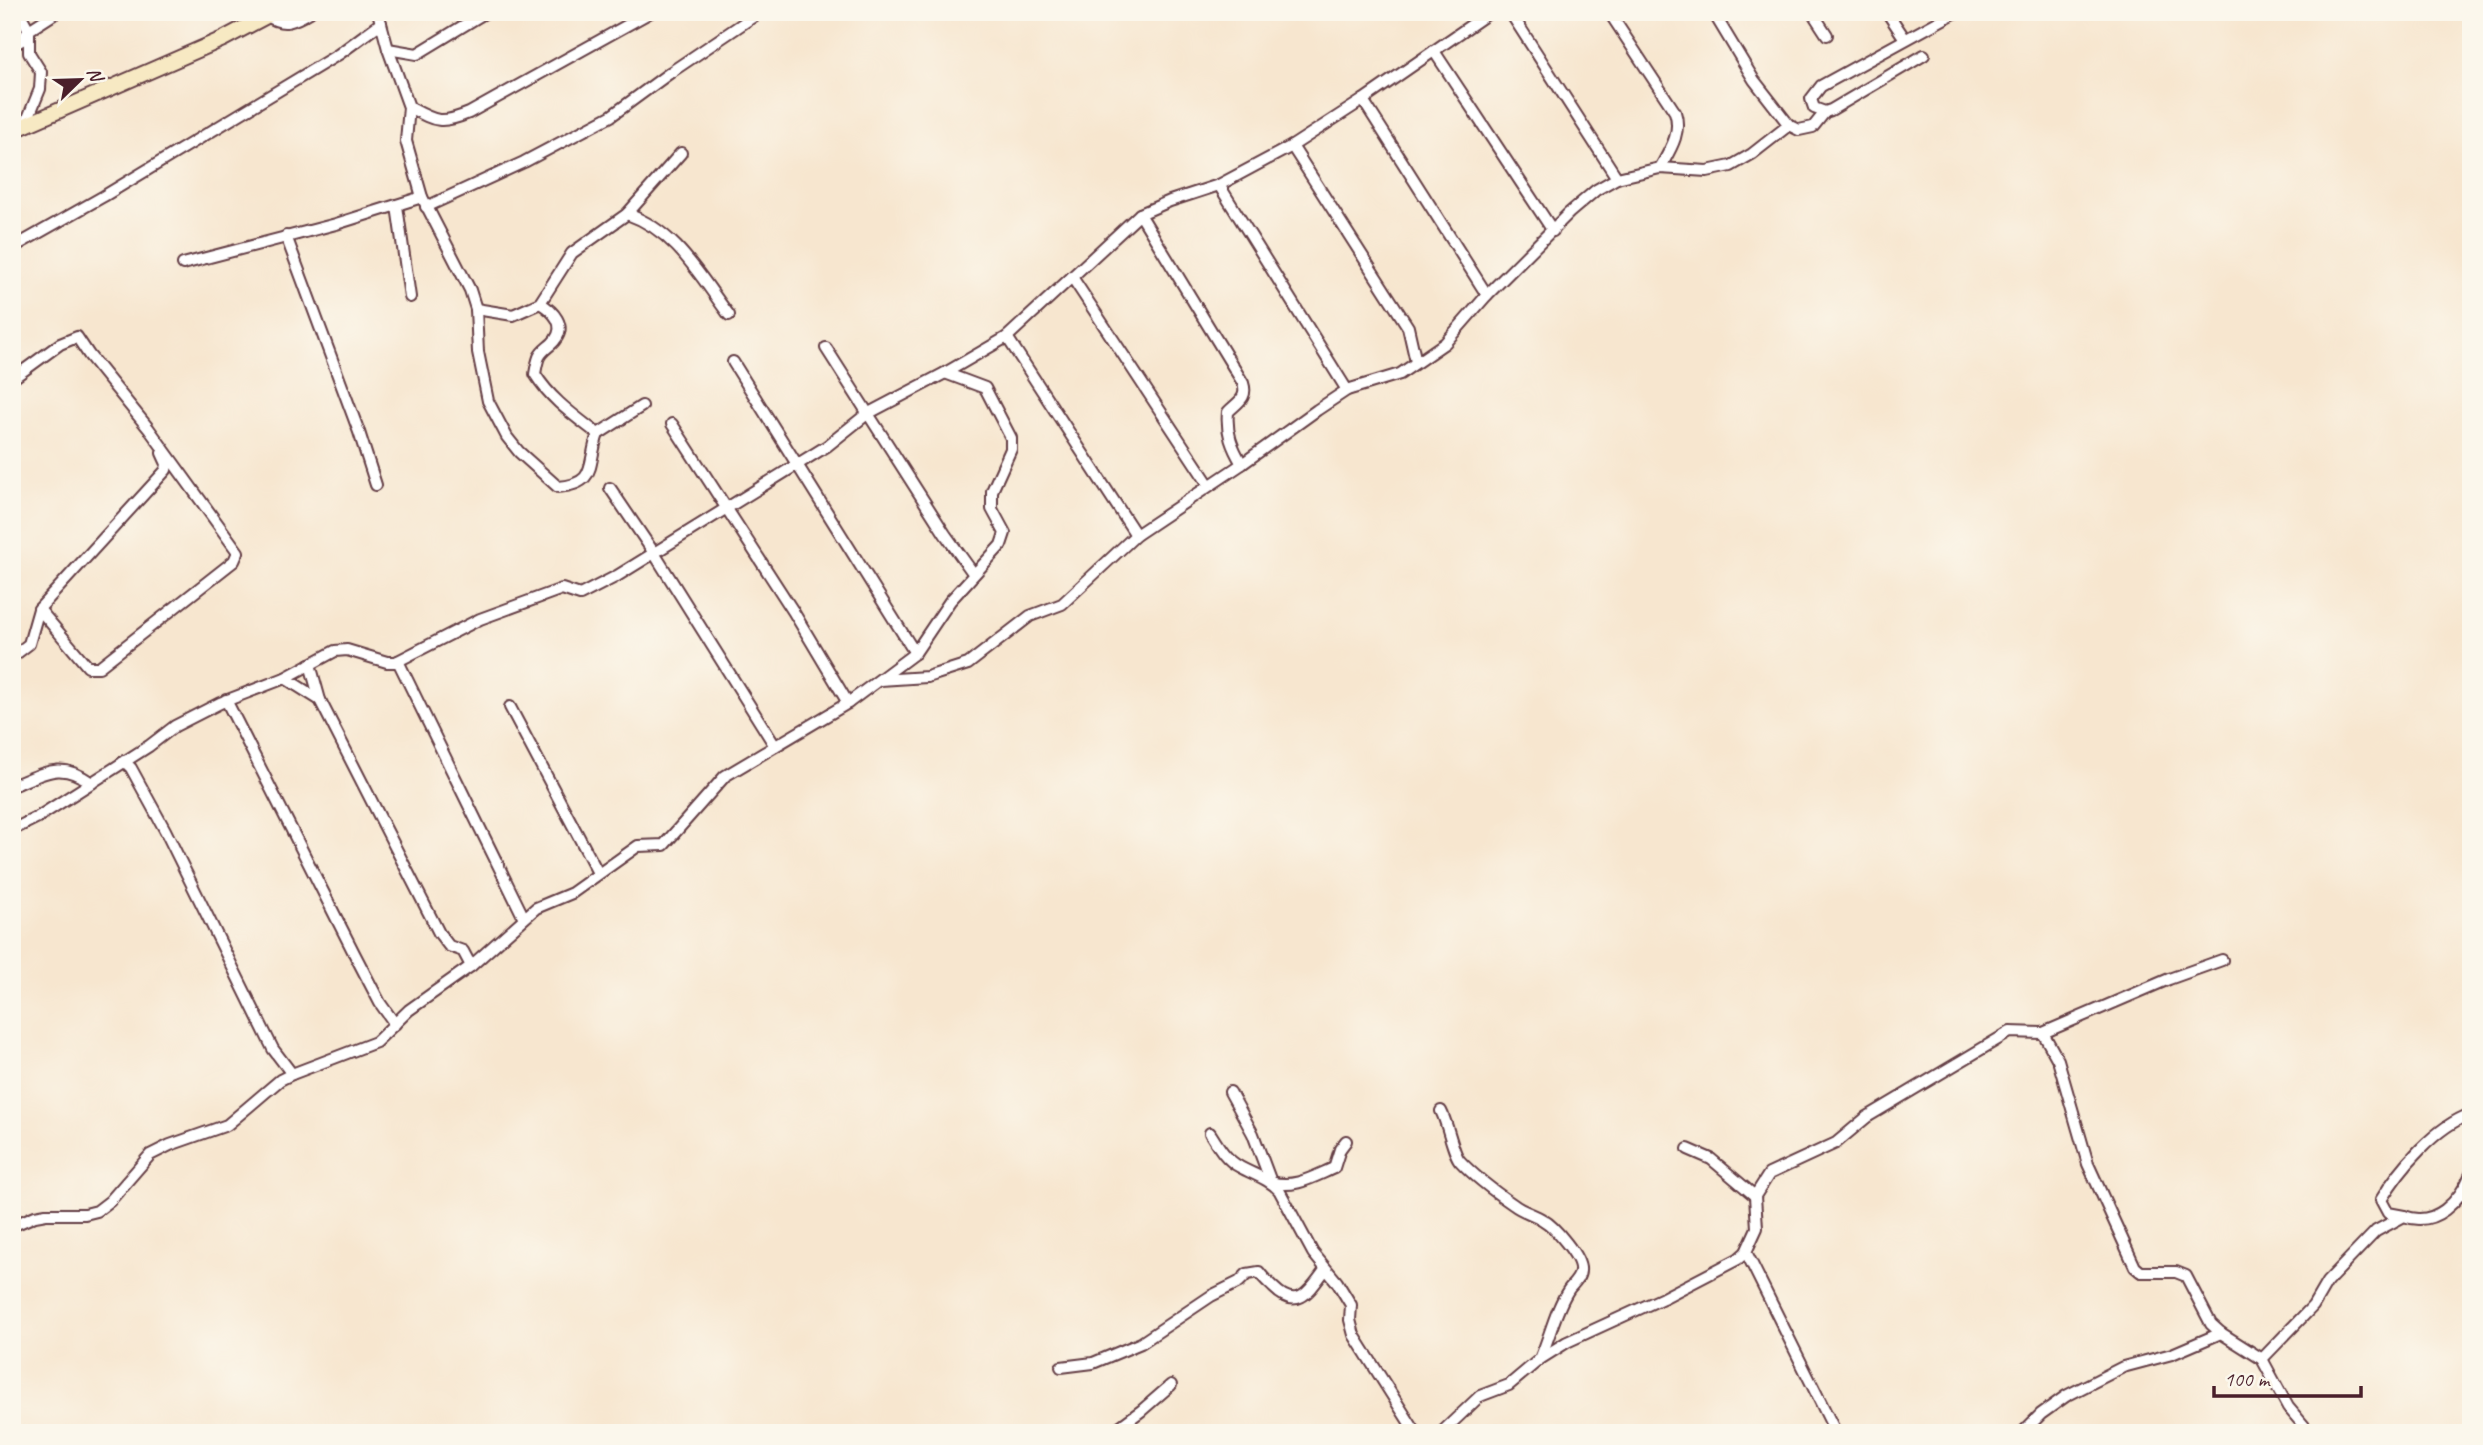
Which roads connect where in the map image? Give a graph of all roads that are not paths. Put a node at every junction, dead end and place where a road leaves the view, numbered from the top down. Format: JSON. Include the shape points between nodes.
{"nodes":[{"id":1,"x":19,"y":12,"type":"edge"},
{"id":2,"x":57,"y":12,"type":"edge"},
{"id":3,"x":310,"y":12,"type":"edge"},
{"id":4,"x":486,"y":12,"type":"edge"},
{"id":5,"x":651,"y":12,"type":"edge"},
{"id":6,"x":760,"y":12,"type":"edge"},
{"id":7,"x":1490,"y":12,"type":"edge"},
{"id":8,"x":1510,"y":12,"type":"edge"},
{"id":9,"x":1609,"y":12,"type":"edge"},
{"id":10,"x":1713,"y":12,"type":"edge"},
{"id":11,"x":1812,"y":12,"type":"edge"},
{"id":12,"x":1887,"y":12,"type":"edge"},
{"id":13,"x":1956,"y":12,"type":"edge"},
{"id":14,"x":271,"y":14,"type":"edge"},
{"id":15,"x":379,"y":17,"type":"edge"},
{"id":16,"x":29,"y":30,"type":"junction"},
{"id":17,"x":1826,"y":35,"type":"dead end"},
{"id":18,"x":1905,"y":39,"type":"junction"},
{"id":19,"x":12,"y":47,"type":"edge"},
{"id":20,"x":388,"y":49,"type":"junction"},
{"id":21,"x":1434,"y":51,"type":"junction"},
{"id":22,"x":1924,"y":55,"type":"dead end"},
{"id":23,"x":1363,"y":100,"type":"junction"},
{"id":24,"x":408,"y":107,"type":"junction"},
{"id":25,"x":1825,"y":113,"type":"junction"},
{"id":26,"x":1789,"y":125,"type":"junction"},
{"id":27,"x":19,"y":127,"type":"edge"},
{"id":28,"x":1292,"y":146,"type":"junction"},
{"id":29,"x":681,"y":153,"type":"dead end"},
{"id":30,"x":1660,"y":168,"type":"junction"},
{"id":31,"x":1617,"y":178,"type":"junction"},
{"id":32,"x":1219,"y":185,"type":"junction"},
{"id":33,"x":424,"y":202,"type":"junction"},
{"id":34,"x":397,"y":206,"type":"junction"},
{"id":35,"x":1140,"y":214,"type":"junction"},
{"id":36,"x":627,"y":215,"type":"junction"},
{"id":37,"x":1553,"y":231,"type":"junction"},
{"id":38,"x":286,"y":236,"type":"junction"},
{"id":39,"x":12,"y":248,"type":"edge"},
{"id":40,"x":183,"y":264,"type":"dead end"},
{"id":41,"x":1072,"y":276,"type":"junction"},
{"id":42,"x":1487,"y":295,"type":"junction"},
{"id":43,"x":410,"y":297,"type":"dead end"},
{"id":44,"x":540,"y":303,"type":"junction"},
{"id":45,"x":477,"y":309,"type":"junction"},
{"id":46,"x":729,"y":314,"type":"dead end"},
{"id":47,"x":89,"y":332,"type":"dead end"},
{"id":48,"x":77,"y":337,"type":"junction"},
{"id":49,"x":1007,"y":337,"type":"junction"},
{"id":50,"x":826,"y":348,"type":"dead end"},
{"id":51,"x":733,"y":362,"type":"dead end"},
{"id":52,"x":1416,"y":362,"type":"junction"},
{"id":53,"x":945,"y":373,"type":"junction"},
{"id":54,"x":12,"y":379,"type":"edge"},
{"id":55,"x":1347,"y":390,"type":"junction"},
{"id":56,"x":642,"y":406,"type":"dead end"},
{"id":57,"x":867,"y":414,"type":"junction"},
{"id":58,"x":672,"y":424,"type":"dead end"},
{"id":59,"x":149,"y":429,"type":"junction"},
{"id":60,"x":598,"y":435,"type":"junction"},
{"id":61,"x":798,"y":464,"type":"junction"},
{"id":62,"x":1242,"y":464,"type":"junction"},
{"id":63,"x":376,"y":485,"type":"dead end"},
{"id":64,"x":1209,"y":485,"type":"junction"},
{"id":65,"x":610,"y":488,"type":"dead end"},
{"id":66,"x":726,"y":509,"type":"junction"},
{"id":67,"x":1136,"y":535,"type":"junction"},
{"id":68,"x":654,"y":553,"type":"junction"},
{"id":69,"x":973,"y":573,"type":"junction"},
{"id":70,"x":39,"y":609,"type":"junction"},
{"id":71,"x":915,"y":653,"type":"junction"},
{"id":72,"x":12,"y":657,"type":"edge"},
{"id":73,"x":398,"y":662,"type":"junction"},
{"id":74,"x":310,"y":664,"type":"junction"},
{"id":75,"x":285,"y":678,"type":"junction"},
{"id":76,"x":879,"y":680,"type":"junction"},
{"id":77,"x":226,"y":700,"type":"junction"},
{"id":78,"x":320,"y":700,"type":"junction"},
{"id":79,"x":848,"y":703,"type":"junction"},
{"id":80,"x":510,"y":707,"type":"dead end"},
{"id":81,"x":775,"y":746,"type":"junction"},
{"id":82,"x":124,"y":761,"type":"junction"},
{"id":83,"x":92,"y":783,"type":"junction"},
{"id":84,"x":12,"y":786,"type":"edge"},
{"id":85,"x":12,"y":830,"type":"edge"},
{"id":86,"x":598,"y":873,"type":"junction"},
{"id":87,"x":524,"y":918,"type":"junction"},
{"id":88,"x":2222,"y":960,"type":"dead end"},
{"id":89,"x":471,"y":966,"type":"junction"},
{"id":90,"x":395,"y":1024,"type":"junction"},
{"id":91,"x":2043,"y":1033,"type":"junction"},
{"id":92,"x":292,"y":1074,"type":"junction"},
{"id":93,"x":1230,"y":1092,"type":"dead end"},
{"id":94,"x":1441,"y":1111,"type":"dead end"},
{"id":95,"x":2471,"y":1114,"type":"edge"},
{"id":96,"x":1210,"y":1133,"type":"dead end"},
{"id":97,"x":1346,"y":1141,"type":"dead end"},
{"id":98,"x":1688,"y":1149,"type":"dead end"},
{"id":99,"x":2471,"y":1174,"type":"edge"},
{"id":100,"x":1271,"y":1182,"type":"junction"},
{"id":101,"x":2468,"y":1186,"type":"edge"},
{"id":102,"x":1755,"y":1196,"type":"junction"},
{"id":103,"x":2471,"y":1211,"type":"edge"},
{"id":104,"x":2404,"y":1216,"type":"junction"},
{"id":105,"x":12,"y":1226,"type":"edge"},
{"id":106,"x":1746,"y":1252,"type":"junction"},
{"id":107,"x":1325,"y":1270,"type":"junction"},
{"id":108,"x":2221,"y":1333,"type":"junction"},
{"id":109,"x":1541,"y":1359,"type":"junction"},
{"id":110,"x":2262,"y":1359,"type":"junction"},
{"id":111,"x":1061,"y":1367,"type":"dead end"},
{"id":112,"x":1171,"y":1385,"type":"dead end"},
{"id":113,"x":1111,"y":1433,"type":"edge"},
{"id":114,"x":1416,"y":1433,"type":"edge"},
{"id":115,"x":1441,"y":1433,"type":"edge"},
{"id":116,"x":1836,"y":1433,"type":"edge"},
{"id":117,"x":2022,"y":1433,"type":"edge"},
{"id":118,"x":2311,"y":1433,"type":"edge"}],
"edges":[{"from":1,"to":16,"type":"street"},
{"from":2,"to":16,"type":"street"},
{"from":3,"to":14,"type":"street","via":[[286,23],[277,23]]},
{"from":4,"to":20,"type":"street","via":[[417,54]]},
{"from":5,"to":24,"type":"street","via":[[469,113],[448,121]]},
{"from":6,"to":33,"type":"street","via":[[611,116],[524,162]]},
{"from":7,"to":21,"type":"street"},
{"from":8,"to":31,"type":"street"},
{"from":9,"to":30,"type":"street","via":[[1678,121]]},
{"from":10,"to":26,"type":"street","via":[[1754,80]]},
{"from":11,"to":17,"type":"street"},
{"from":12,"to":18,"type":"street"},
{"from":13,"to":18,"type":"street"},
{"from":14,"to":27,"type":"main road"},
{"from":15,"to":20,"type":"street"},
{"from":15,"to":39,"type":"street","via":[[340,54]]},
{"from":16,"to":19,"type":"street"},
{"from":16,"to":27,"type":"street","via":[[29,53],[41,72],[40,89]]},
{"from":18,"to":25,"type":"street","via":[[1821,86],[1811,99],[1814,108]]},
{"from":20,"to":24,"type":"street"},
{"from":21,"to":23,"type":"street"},
{"from":21,"to":37,"type":"street"},
{"from":22,"to":25,"type":"street"},
{"from":23,"to":28,"type":"street"},
{"from":23,"to":42,"type":"street"},
{"from":24,"to":33,"type":"street","via":[[406,141]]},
{"from":25,"to":26,"type":"street","via":[[1813,128],[1799,130]]},
{"from":26,"to":30,"type":"street","via":[[1731,166],[1707,171]]},
{"from":28,"to":32,"type":"street"},
{"from":28,"to":52,"type":"street","via":[[1408,327]]},
{"from":29,"to":36,"type":"street"},
{"from":30,"to":31,"type":"street"},
{"from":31,"to":37,"type":"street","via":[[1596,190]]},
{"from":32,"to":35,"type":"street"},
{"from":32,"to":55,"type":"street"},
{"from":33,"to":34,"type":"street"},
{"from":33,"to":45,"type":"street"},
{"from":34,"to":38,"type":"street"},
{"from":34,"to":43,"type":"street"},
{"from":35,"to":41,"type":"street"},
{"from":35,"to":62,"type":"street","via":[[1243,383],[1244,398],[1228,412],[1227,424]]},
{"from":36,"to":44,"type":"street","via":[[572,253]]},
{"from":36,"to":46,"type":"street","via":[[676,244]]},
{"from":37,"to":42,"type":"street"},
{"from":38,"to":40,"type":"street"},
{"from":38,"to":63,"type":"street"},
{"from":41,"to":49,"type":"street"},
{"from":41,"to":64,"type":"street"},
{"from":42,"to":52,"type":"street","via":[[1444,343]]},
{"from":44,"to":45,"type":"street","via":[[513,315]]},
{"from":44,"to":60,"type":"street","via":[[551,309],[560,328],[557,339],[538,359],[535,374],[561,405]]},
{"from":45,"to":60,"type":"street","via":[[478,352],[488,401],[519,452],[558,488],[573,486],[589,472]]},
{"from":47,"to":48,"type":"street"},
{"from":48,"to":54,"type":"street"},
{"from":48,"to":59,"type":"street"},
{"from":49,"to":53,"type":"street"},
{"from":49,"to":67,"type":"street"},
{"from":50,"to":57,"type":"street"},
{"from":51,"to":61,"type":"street"},
{"from":52,"to":55,"type":"street","via":[[1400,374]]},
{"from":53,"to":57,"type":"street"},
{"from":53,"to":69,"type":"street","via":[[985,388],[1011,438],[1011,449],[992,491],[992,509],[1005,533],[1001,545]]},
{"from":55,"to":62,"type":"street"},
{"from":56,"to":60,"type":"street"},
{"from":57,"to":61,"type":"street"},
{"from":57,"to":69,"type":"street"},
{"from":58,"to":66,"type":"street"},
{"from":59,"to":70,"type":"street","via":[[166,470]]},
{"from":59,"to":70,"type":"street","via":[[237,552],[234,561],[99,667],[88,667]]},
{"from":61,"to":66,"type":"street"},
{"from":61,"to":71,"type":"street"},
{"from":62,"to":64,"type":"street"},
{"from":64,"to":67,"type":"street"},
{"from":65,"to":68,"type":"street"},
{"from":66,"to":68,"type":"street"},
{"from":66,"to":79,"type":"street"},
{"from":67,"to":76,"type":"street","via":[[1062,604],[1030,616],[968,664],[927,677]]},
{"from":68,"to":73,"type":"street","via":[[580,594],[562,589],[480,619]]},
{"from":68,"to":81,"type":"street"},
{"from":69,"to":71,"type":"street"},
{"from":70,"to":72,"type":"street","via":[[29,644]]},
{"from":71,"to":76,"type":"street"},
{"from":73,"to":74,"type":"street","via":[[347,650]]},
{"from":73,"to":87,"type":"street"},
{"from":74,"to":75,"type":"street"},
{"from":74,"to":78,"type":"street"},
{"from":75,"to":77,"type":"street"},
{"from":75,"to":78,"type":"street"},
{"from":76,"to":79,"type":"street"},
{"from":77,"to":82,"type":"street","via":[[175,726]]},
{"from":77,"to":90,"type":"street","via":[[380,1003]]},
{"from":78,"to":89,"type":"street","via":[[439,933],[449,946],[464,951]]},
{"from":79,"to":81,"type":"street"},
{"from":80,"to":86,"type":"street"},
{"from":81,"to":86,"type":"street","via":[[725,776],[664,845],[638,846]]},
{"from":82,"to":83,"type":"street"},
{"from":82,"to":92,"type":"street","via":[[165,830],[273,1048]]},
{"from":83,"to":84,"type":"street","via":[[76,771],[61,769]]},
{"from":83,"to":85,"type":"street"},
{"from":86,"to":87,"type":"street"},
{"from":87,"to":89,"type":"street"},
{"from":88,"to":91,"type":"street"},
{"from":89,"to":90,"type":"street"},
{"from":90,"to":92,"type":"street","via":[[376,1042]]},
{"from":91,"to":102,"type":"street","via":[[2010,1032],[1867,1117],[1836,1143],[1769,1174]]},
{"from":91,"to":108,"type":"street","via":[[2058,1060],[2088,1164],[2135,1266],[2141,1272],[2186,1276],[2211,1325]]},
{"from":92,"to":105,"type":"street","via":[[227,1125],[150,1155],[97,1211],[34,1216]]},
{"from":93,"to":100,"type":"street","via":[[1253,1134]]},
{"from":94,"to":109,"type":"street","via":[[1457,1158],[1517,1208],[1544,1220],[1579,1263],[1579,1276],[1559,1308]]},
{"from":95,"to":104,"type":"street","via":[[2455,1119],[2391,1183],[2381,1200],[2388,1213]]},
{"from":96,"to":100,"type":"street","via":[[1232,1162]]},
{"from":97,"to":100,"type":"street","via":[[1334,1168],[1297,1183]]},
{"from":98,"to":102,"type":"street","via":[[1711,1159]]},
{"from":99,"to":101,"type":"street"},
{"from":100,"to":107,"type":"street"},
{"from":101,"to":103,"type":"street"},
{"from":101,"to":104,"type":"street","via":[[2451,1206],[2432,1217],[2417,1221]]},
{"from":102,"to":106,"type":"street","via":[[1757,1228]]},
{"from":104,"to":110,"type":"street","via":[[2376,1231]]},
{"from":106,"to":109,"type":"street","via":[[1729,1265],[1567,1342]]},
{"from":106,"to":116,"type":"street"},
{"from":107,"to":111,"type":"street","via":[[1297,1300],[1282,1296],[1259,1272],[1247,1274],[1141,1343],[1093,1363]]},
{"from":107,"to":114,"type":"street","via":[[1351,1305],[1354,1335]]},
{"from":108,"to":110,"type":"street"},
{"from":108,"to":117,"type":"street","via":[[2172,1354],[2123,1367],[2059,1401]]},
{"from":109,"to":115,"type":"street","via":[[1509,1385],[1480,1396]]},
{"from":110,"to":118,"type":"street","via":[[2288,1407]]},
{"from":112,"to":113,"type":"street"}]}
